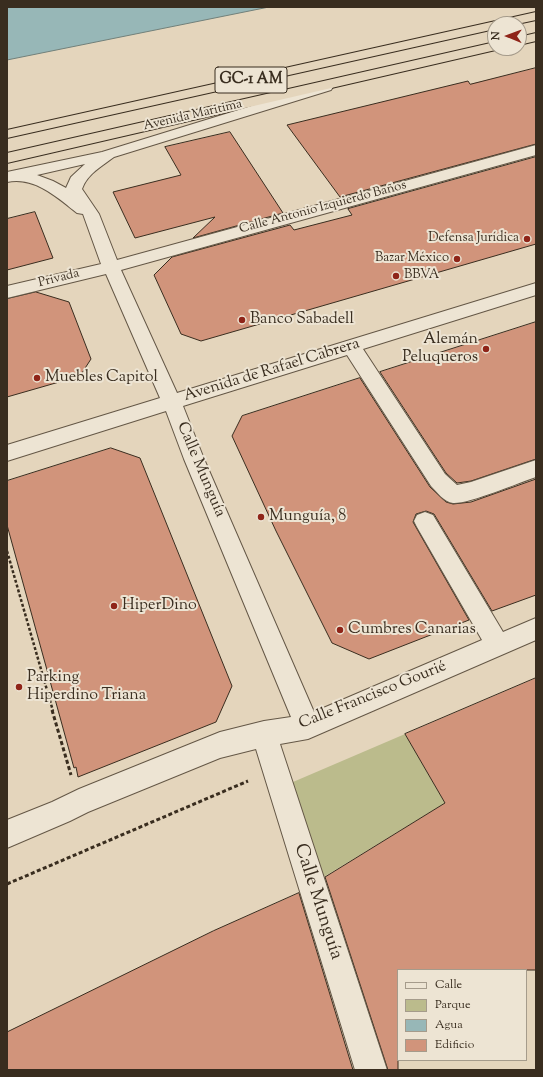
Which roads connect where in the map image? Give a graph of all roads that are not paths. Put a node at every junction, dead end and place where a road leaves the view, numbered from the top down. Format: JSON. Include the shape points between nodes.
{"nodes":[{"id":1,"x":487,"y":27,"type":"edge"},
{"id":2,"x":487,"y":48,"type":"edge"},
{"id":3,"x":337,"y":84,"type":"junction"},
{"id":4,"x":7,"y":134,"type":"edge"},
{"id":5,"x":536,"y":150,"type":"edge"},
{"id":6,"x":109,"y":154,"type":"junction"},
{"id":7,"x":7,"y":158,"type":"edge"},
{"id":8,"x":12,"y":176,"type":"edge"},
{"id":9,"x":91,"y":214,"type":"junction"},
{"id":10,"x":111,"y":267,"type":"junction"},
{"id":11,"x":536,"y":289,"type":"edge"},
{"id":12,"x":7,"y":292,"type":"edge"},
{"id":13,"x":351,"y":346,"type":"junction"},
{"id":14,"x":172,"y":402,"type":"junction"},
{"id":15,"x":7,"y":453,"type":"edge"},
{"id":16,"x":536,"y":468,"type":"edge"},
{"id":17,"x":425,"y":521,"type":"dead end"},
{"id":18,"x":536,"y":629,"type":"edge"},
{"id":19,"x":498,"y":645,"type":"junction"},
{"id":20,"x":308,"y":727,"type":"junction"},
{"id":21,"x":264,"y":734,"type":"junction"},
{"id":22,"x":7,"y":834,"type":"edge"},
{"id":23,"x":371,"y":1070,"type":"edge"}],
"edges":[{"from":1,"to":4,"type":"highway","name":"Avenida Maritima","number":"GC-1 AM"},
{"from":2,"to":3,"type":"highway","name":"Avenida Maritima","number":"GC-1 AM"},
{"from":3,"to":6,"type":"street"},
{"from":3,"to":7,"type":"highway","name":"Avenida Maritima","number":"GC-1 AM"},
{"from":5,"to":10,"type":"street","name":"Calle Antonio Izquierdo Baños"},
{"from":6,"to":8,"type":"street"},
{"from":6,"to":9,"type":"street","name":"Calle Munguía","via":[[76,180],[74,189]]},
{"from":8,"to":9,"type":"street","via":[[51,184]]},
{"from":9,"to":10,"type":"street","name":"Calle Munguía"},
{"from":10,"to":12,"type":"street","name":"Privada"},
{"from":10,"to":14,"type":"street","name":"Calle Munguía"},
{"from":11,"to":13,"type":"street","name":"Avenida de Rafael Cabrera"},
{"from":13,"to":14,"type":"street","name":"Avenida de Rafael Cabrera"},
{"from":13,"to":16,"type":"street","via":[[438,480],[453,494],[472,491]]},
{"from":14,"to":15,"type":"street","name":"Avenida de Rafael Cabrera"},
{"from":14,"to":20,"type":"street","name":"Calle Munguía"},
{"from":17,"to":19,"type":"street"},
{"from":18,"to":19,"type":"street","name":"Calle Francisco Gourié"},
{"from":19,"to":20,"type":"street","name":"Calle Francisco Gourié"},
{"from":20,"to":21,"type":"street","name":"Calle Francisco Gourié"},
{"from":21,"to":22,"type":"street","name":"Calle Francisco Gourié","via":[[220,745]]},
{"from":21,"to":23,"type":"street","name":"Calle Munguía"}]}
